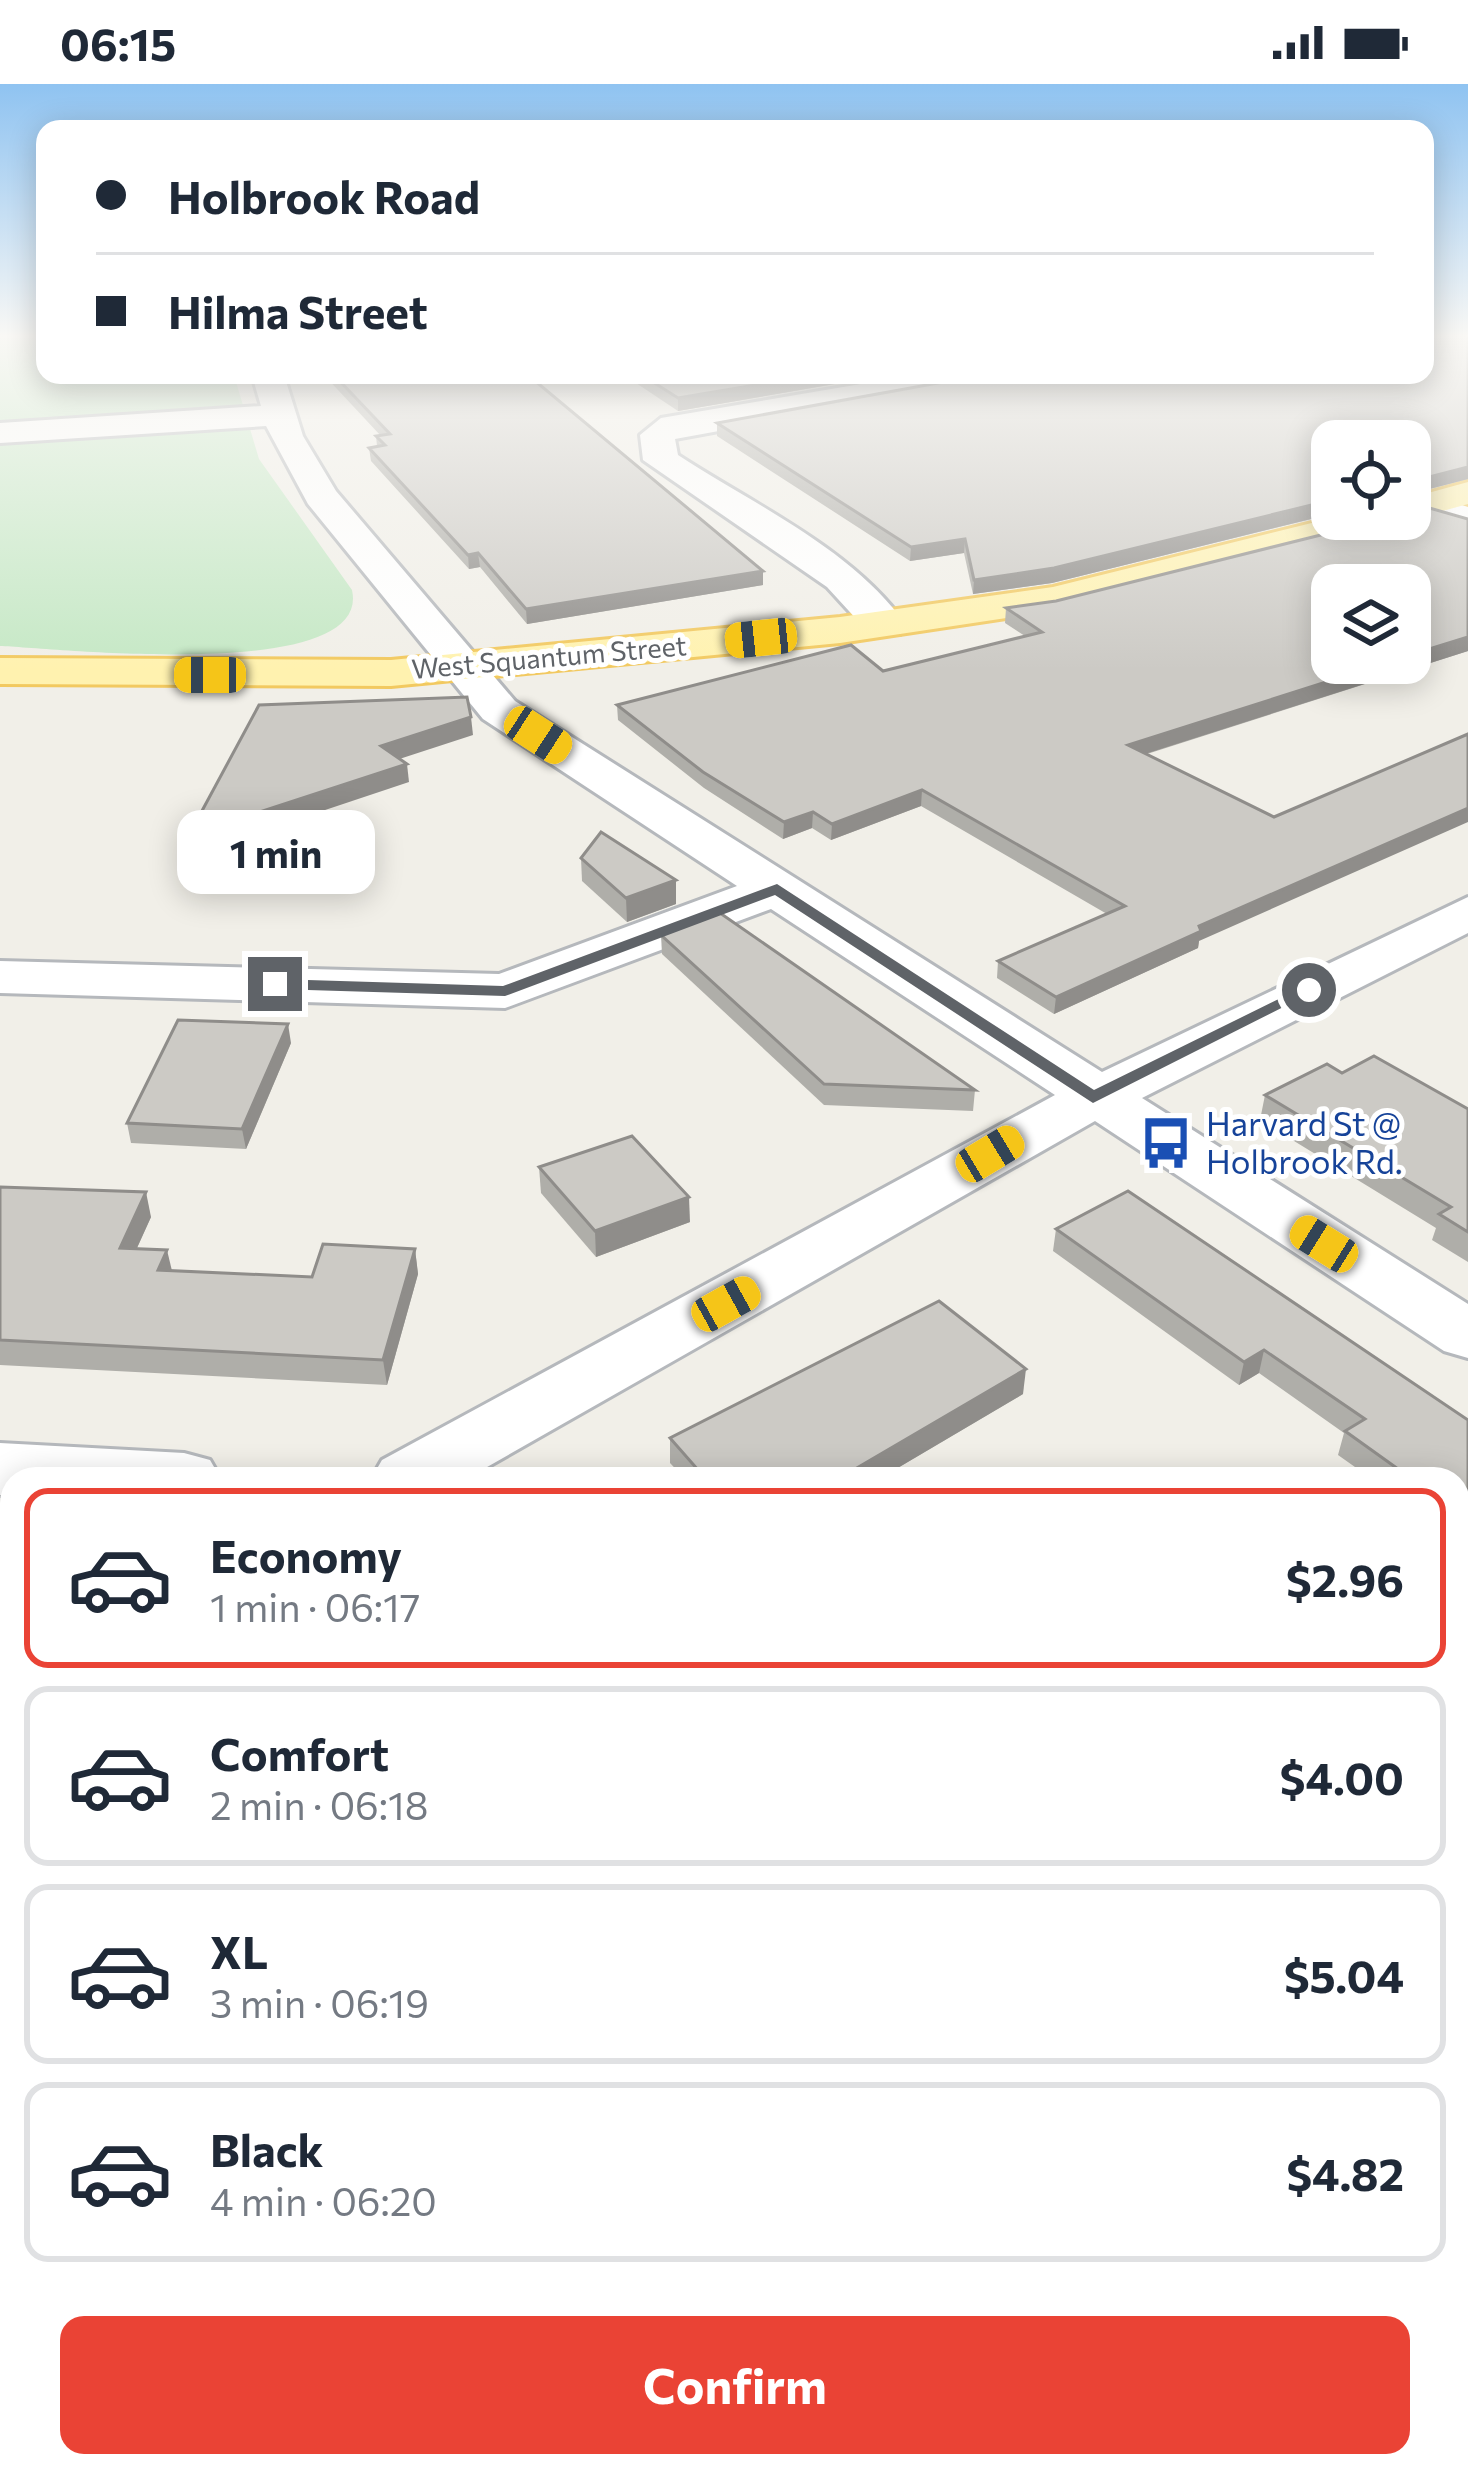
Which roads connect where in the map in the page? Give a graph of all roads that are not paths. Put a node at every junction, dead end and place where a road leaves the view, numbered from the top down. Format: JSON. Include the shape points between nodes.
{"nodes":[{"id":1,"x":292,"y":447,"type":"edge"},
{"id":2,"x":659,"y":447,"type":"edge"},
{"id":3,"x":1468,"y":493,"type":"edge"},
{"id":4,"x":1431,"y":504,"type":"edge"},
{"id":5,"x":1431,"y":510,"type":"edge"},
{"id":6,"x":1468,"y":520,"type":"edge"},
{"id":7,"x":1311,"y":535,"type":"edge"},
{"id":8,"x":884,"y":625,"type":"junction"},
{"id":9,"x":461,"y":668,"type":"junction"},
{"id":10,"x":0,"y":671,"type":"edge"},
{"id":11,"x":777,"y":889,"type":"junction"},
{"id":12,"x":1468,"y":913,"type":"edge"},
{"id":13,"x":0,"y":977,"type":"edge"},
{"id":14,"x":1093,"y":1097,"type":"junction"},
{"id":15,"x":1468,"y":1335,"type":"edge"},
{"id":16,"x":430,"y":1467,"type":"edge"}],
"edges":[{"from":1,"to":9,"type":"street","via":[[321,496]]},
{"from":2,"to":8,"type":"street","via":[[661,460],[842,579]]},
{"from":3,"to":4,"type":"main road"},
{"from":5,"to":6,"type":"street"},
{"from":7,"to":8,"type":"main road","name":"West Squantum Street","via":[[1083,593]]},
{"from":8,"to":9,"type":"main road","name":"West Squantum Street"},
{"from":9,"to":10,"type":"main road","name":"West Squantum Street"},
{"from":9,"to":11,"type":"street","via":[[499,710]]},
{"from":11,"to":13,"type":"street","via":[[505,991]]},
{"from":11,"to":14,"type":"street"},
{"from":12,"to":14,"type":"street"},
{"from":14,"to":15,"type":"street"},
{"from":14,"to":16,"type":"street"}]}
